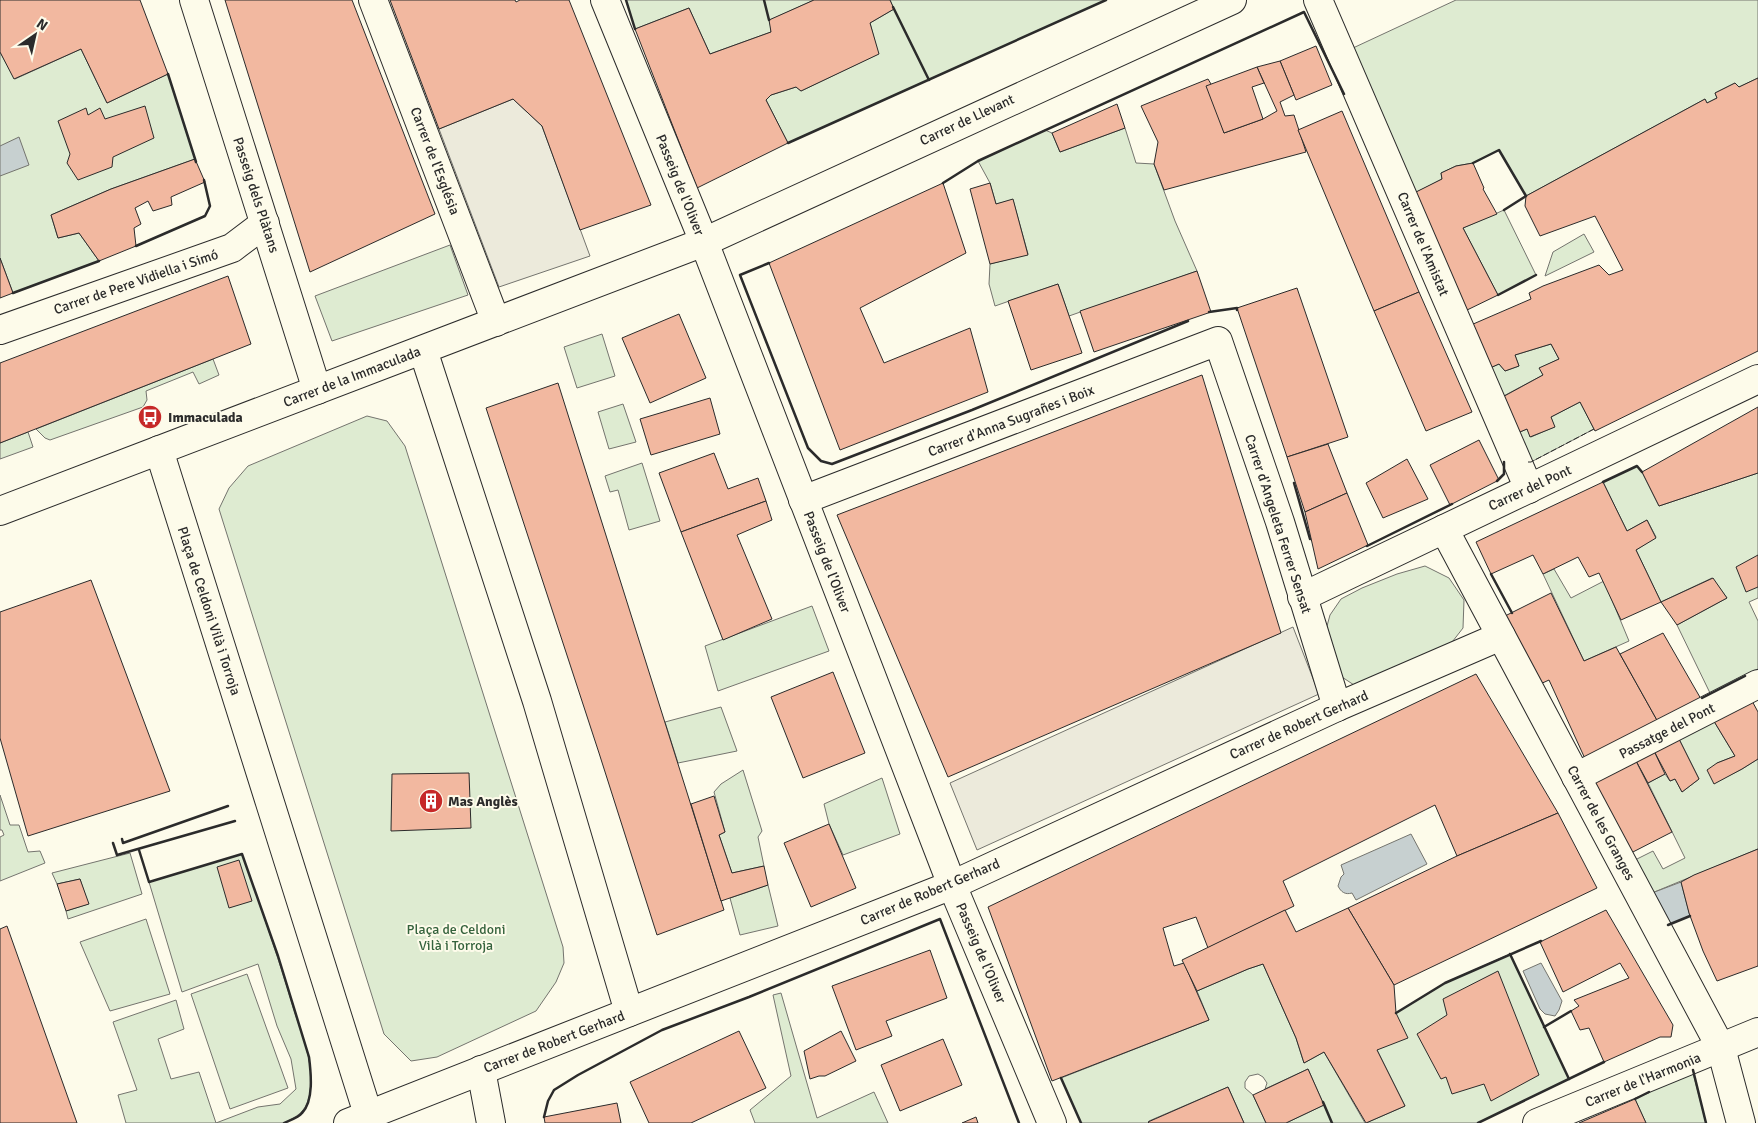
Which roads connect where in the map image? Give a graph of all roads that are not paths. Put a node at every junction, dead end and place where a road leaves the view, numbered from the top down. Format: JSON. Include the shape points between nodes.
{"nodes":[{"id":1,"x":194,"y":0,"type":"edge"},
{"id":2,"x":373,"y":0,"type":"edge"},
{"id":3,"x":605,"y":0,"type":"edge"},
{"id":4,"x":1232,"y":0,"type":"edge"},
{"id":5,"x":1318,"y":0,"type":"edge"},
{"id":6,"x":1190,"y":8,"type":"edge"},
{"id":7,"x":265,"y":223,"type":"junction"},
{"id":8,"x":704,"y":242,"type":"junction"},
{"id":9,"x":496,"y":322,"type":"junction"},
{"id":10,"x":0,"y":330,"type":"edge"},
{"id":11,"x":1218,"y":341,"type":"joint"},
{"id":12,"x":422,"y":350,"type":"junction"},
{"id":13,"x":1758,"y":379,"type":"edge"},
{"id":14,"x":317,"y":390,"type":"junction"},
{"id":15,"x":159,"y":450,"type":"junction"},
{"id":16,"x":1529,"y":489,"type":"junction"},
{"id":17,"x":803,"y":500,"type":"junction"},
{"id":18,"x":0,"y":511,"type":"edge"},
{"id":19,"x":1444,"y":529,"type":"junction"},
{"id":20,"x":1302,"y":597,"type":"junction"},
{"id":21,"x":1501,"y":636,"type":"junction"},
{"id":22,"x":1758,"y":684,"type":"edge"},
{"id":23,"x":1337,"y":707,"type":"junction"},
{"id":24,"x":1576,"y":777,"type":"junction"},
{"id":25,"x":952,"y":885,"type":"junction"},
{"id":26,"x":629,"y":1012,"type":"junction"},
{"id":27,"x":1758,"y":1032,"type":"edge"},
{"id":28,"x":1722,"y":1048,"type":"junction"},
{"id":29,"x":481,"y":1070,"type":"junction"},
{"id":30,"x":358,"y":1119,"type":"edge"},
{"id":31,"x":491,"y":1123,"type":"edge"},
{"id":32,"x":1052,"y":1123,"type":"edge"},
{"id":33,"x":1536,"y":1123,"type":"edge"},
{"id":34,"x":1740,"y":1123,"type":"edge"}],
"edges":[{"from":1,"to":7,"type":"street","name":"Passeig dels Plàtans"},
{"from":2,"to":9,"type":"street","name":"Carrer de l'Església"},
{"from":3,"to":8,"type":"street","name":"Passeig de l'Oliver"},
{"from":4,"to":6,"type":"street","name":"Carrer de Llevant"},
{"from":5,"to":16,"type":"street","name":"Carrer de l'Amistat"},
{"from":6,"to":8,"type":"street","name":"Carrer de Llevant"},
{"from":7,"to":10,"type":"street","name":"Carrer de Pere Vidiella i Simó","via":[[232,248]]},
{"from":7,"to":14,"type":"street","name":"Passeig dels Plàtans"},
{"from":8,"to":9,"type":"street","name":"Carrer de la Immaculada"},
{"from":8,"to":17,"type":"street","name":"Passeig de l'Oliver"},
{"from":9,"to":12,"type":"street","name":"Carrer de la Immaculada"},
{"from":11,"to":17,"type":"street","name":"Carrer d'Anna Sugrañes i Boix"},
{"from":11,"to":20,"type":"street","name":"Carrer d'Angeleta Ferrer Sensat"},
{"from":12,"to":14,"type":"street","name":"Carrer de la Immaculada"},
{"from":12,"to":26,"type":"street","via":[[537,701]]},
{"from":13,"to":16,"type":"street","name":"Carrer del Pont"},
{"from":14,"to":15,"type":"street","name":"Carrer de la Immaculada"},
{"from":15,"to":18,"type":"street","name":"Carrer de la Immaculada"},
{"from":15,"to":30,"type":"street","name":"Plaça de Celdoni Vilà i Torroja"},
{"from":16,"to":19,"type":"street","name":"Carrer del Pont"},
{"from":17,"to":25,"type":"street","name":"Passeig de l'Oliver"},
{"from":19,"to":20,"type":"street","name":"Carrer del Pont"},
{"from":19,"to":21,"type":"street","name":"Carrer de les Granges"},
{"from":20,"to":23,"type":"street","name":"Carrer d'Angeleta Ferrer Sensat"},
{"from":21,"to":23,"type":"street","name":"Carrer de Robert Gerhard"},
{"from":21,"to":24,"type":"street","name":"Carrer de les Granges"},
{"from":22,"to":24,"type":"street","name":"Passatge del Pont"},
{"from":23,"to":25,"type":"street","name":"Carrer de Robert Gerhard"},
{"from":24,"to":28,"type":"street","name":"Carrer de les Granges"},
{"from":25,"to":26,"type":"street","name":"Carrer de Robert Gerhard"},
{"from":25,"to":32,"type":"street","name":"Passeig de l'Oliver"},
{"from":26,"to":29,"type":"street","name":"Carrer de Robert Gerhard"},
{"from":27,"to":28,"type":"street","name":"Carrer de l'Harmonia"},
{"from":28,"to":33,"type":"street","name":"Carrer de l'Harmonia"},
{"from":28,"to":34,"type":"street","name":"Carrer de les Granges"},
{"from":29,"to":30,"type":"street","name":"Carrer de Robert Gerhard"},
{"from":29,"to":31,"type":"street"}]}
